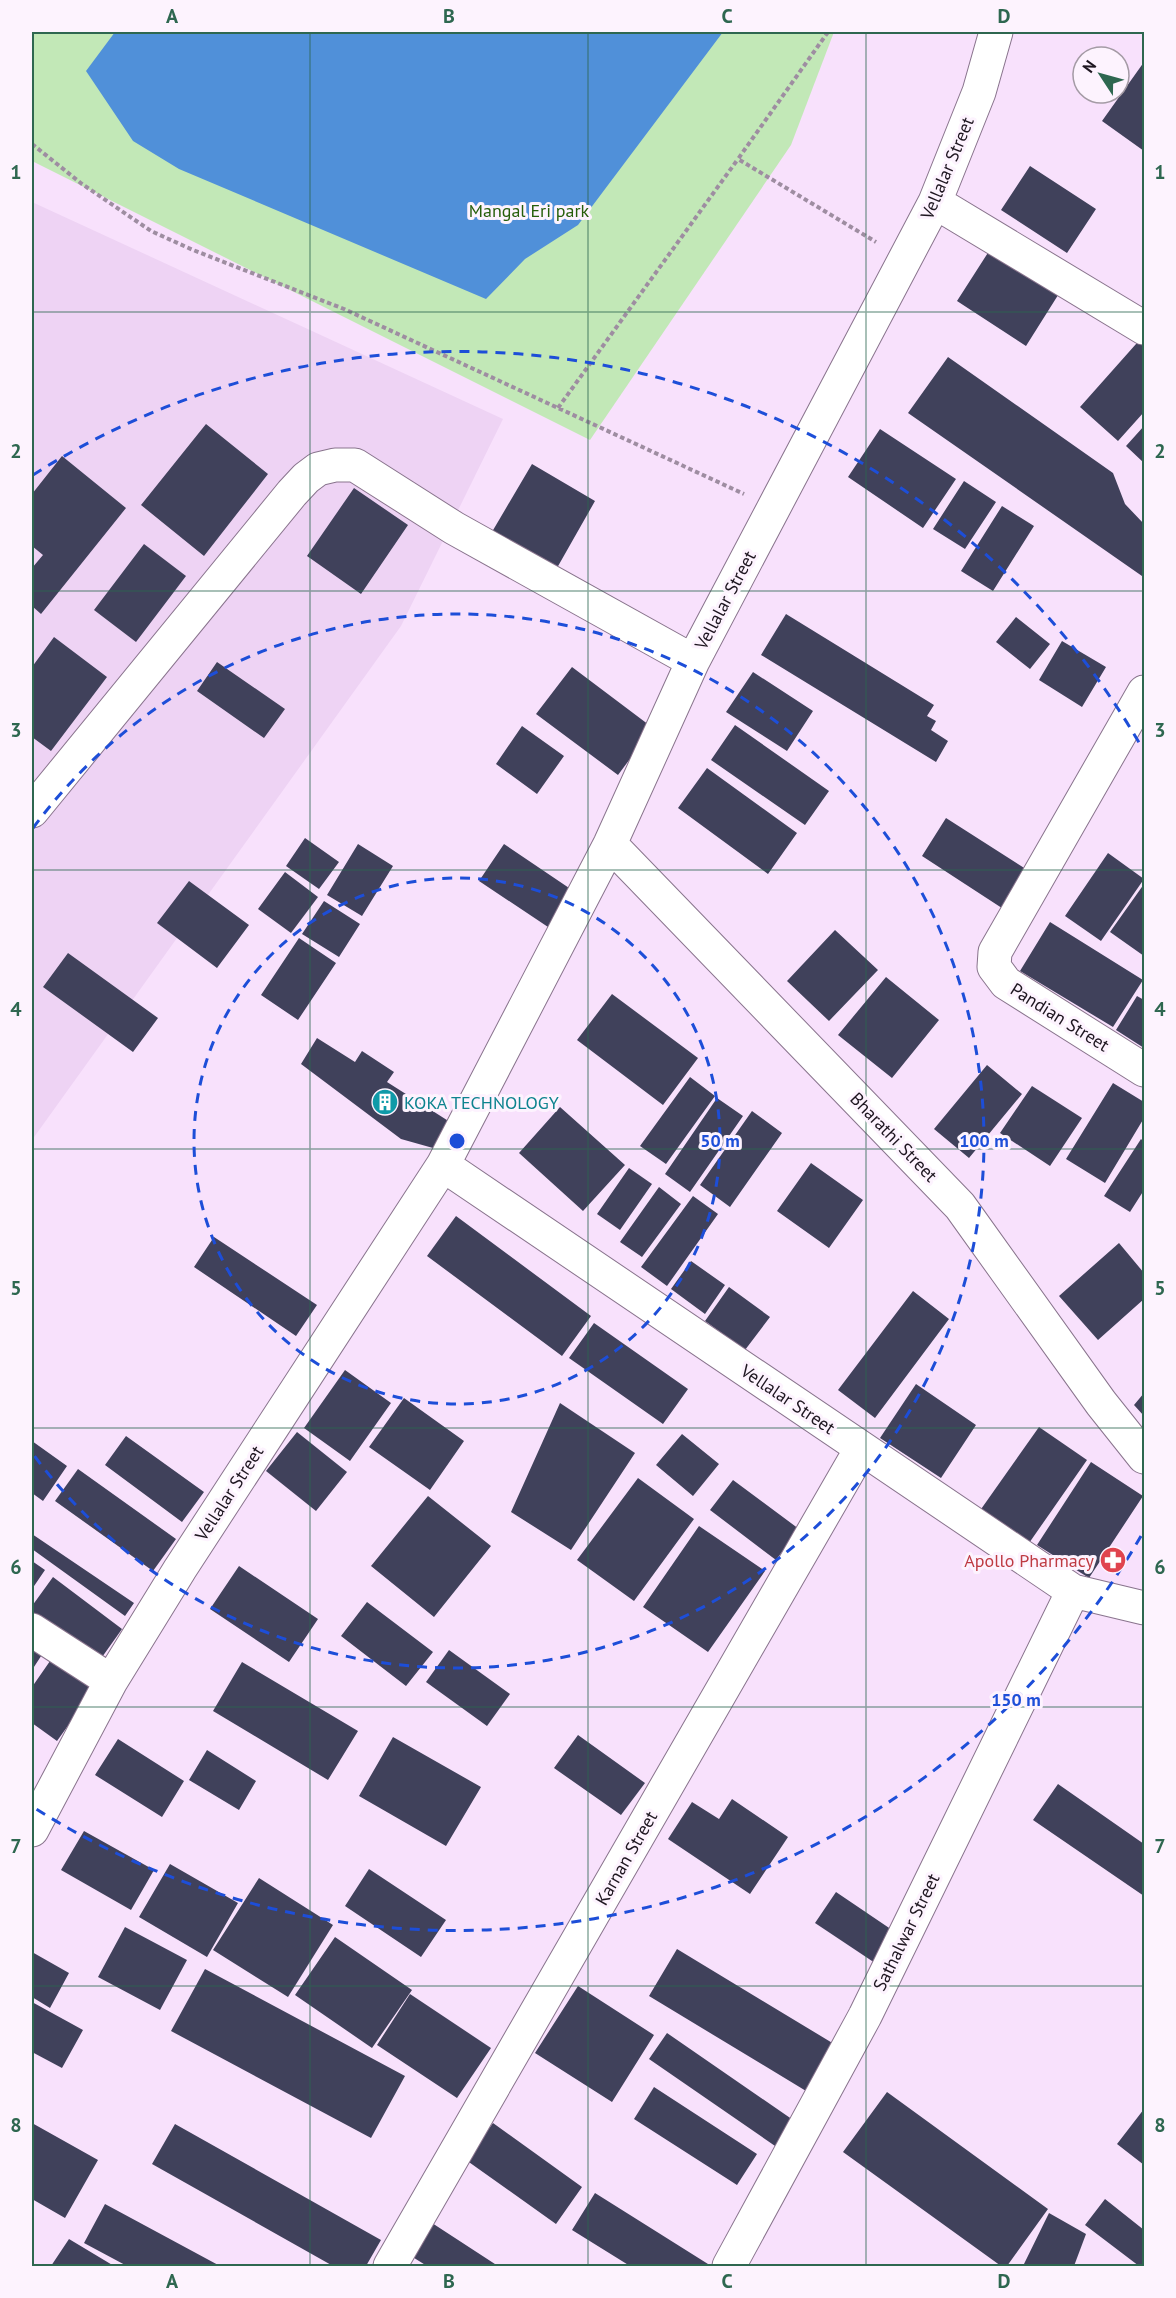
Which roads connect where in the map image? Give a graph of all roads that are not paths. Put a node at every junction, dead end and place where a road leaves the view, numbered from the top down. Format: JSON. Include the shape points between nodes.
{"nodes":[{"id":1,"x":996,"y":32,"type":"edge"},
{"id":2,"x":934,"y":202,"type":"junction"},
{"id":3,"x":1144,"y":328,"type":"edge"},
{"id":4,"x":693,"y":661,"type":"junction"},
{"id":5,"x":1144,"y":692,"type":"edge"},
{"id":6,"x":32,"y":811,"type":"edge"},
{"id":7,"x":610,"y":844,"type":"junction"},
{"id":8,"x":1144,"y":1070,"type":"edge"},
{"id":9,"x":443,"y":1165,"type":"junction"},
{"id":10,"x":861,"y":1449,"type":"junction"},
{"id":11,"x":1144,"y":1457,"type":"edge"},
{"id":12,"x":1073,"y":1591,"type":"junction"},
{"id":13,"x":1143,"y":1603,"type":"edge"},
{"id":14,"x":32,"y":1630,"type":"edge"},
{"id":15,"x":103,"y":1676,"type":"junction"},
{"id":16,"x":32,"y":1830,"type":"edge"},
{"id":17,"x":390,"y":2266,"type":"edge"},
{"id":18,"x":729,"y":2266,"type":"edge"}],
"edges":[{"from":1,"to":2,"type":"street","name":"Vellalar Street","via":[[979,92]]},
{"from":2,"to":3,"type":"street"},
{"from":2,"to":4,"type":"street","name":"Vellalar Street"},
{"from":4,"to":6,"type":"street","via":[[454,528],[355,465],[335,465],[306,477]]},
{"from":4,"to":7,"type":"street","name":"Vellalar Street"},
{"from":5,"to":8,"type":"street","name":"Pandian Street","via":[[995,952],[994,967],[1006,983]]},
{"from":7,"to":9,"type":"street","name":"Vellalar Street"},
{"from":7,"to":11,"type":"street","name":"Bharathi Street","via":[[960,1206]]},
{"from":9,"to":10,"type":"street","name":"Vellalar Street"},
{"from":9,"to":15,"type":"street","name":"Vellalar Street","via":[[180,1569]]},
{"from":10,"to":12,"type":"street","name":"Vellalar Street"},
{"from":10,"to":17,"type":"street","name":"Karnan Street"},
{"from":12,"to":13,"type":"street","name":"Vellalar Street"},
{"from":12,"to":18,"type":"street","name":"Sathalwar Street","via":[[866,2016]]},
{"from":14,"to":15,"type":"street"},
{"from":15,"to":16,"type":"street","name":"Vellalar Street"}]}
